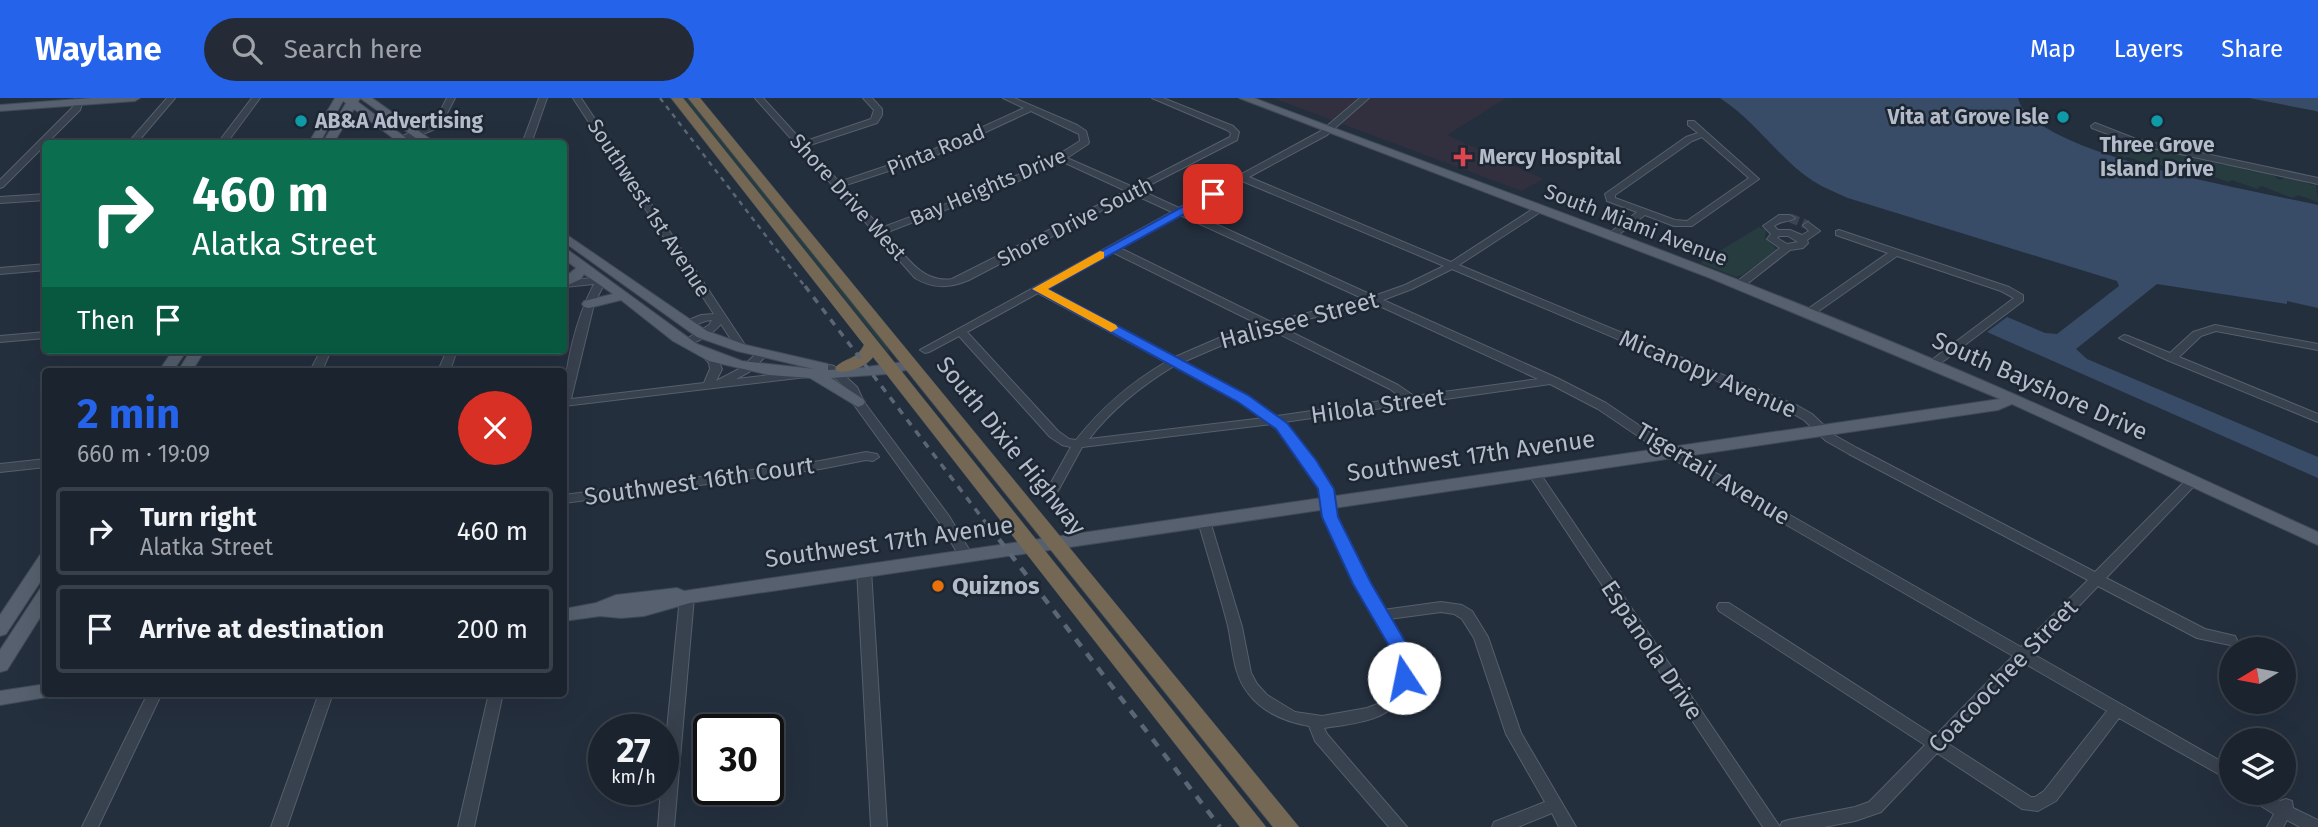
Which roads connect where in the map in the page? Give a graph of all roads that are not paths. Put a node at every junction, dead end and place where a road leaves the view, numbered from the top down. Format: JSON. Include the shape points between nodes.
{"nodes":[{"id":1,"x":124,"y":98,"type":"edge"},
{"id":2,"x":135,"y":98,"type":"edge"},
{"id":3,"x":171,"y":98,"type":"edge"},
{"id":4,"x":256,"y":98,"type":"edge"},
{"id":5,"x":340,"y":98,"type":"edge"},
{"id":6,"x":365,"y":98,"type":"edge"},
{"id":7,"x":451,"y":98,"type":"edge"},
{"id":8,"x":543,"y":98,"type":"edge"},
{"id":9,"x":577,"y":98,"type":"edge"},
{"id":10,"x":677,"y":98,"type":"edge"},
{"id":11,"x":694,"y":98,"type":"edge"},
{"id":12,"x":759,"y":98,"type":"edge"},
{"id":13,"x":867,"y":98,"type":"edge"},
{"id":14,"x":1007,"y":98,"type":"edge"},
{"id":15,"x":1156,"y":98,"type":"edge"},
{"id":16,"x":1244,"y":98,"type":"edge"},
{"id":17,"x":1352,"y":98,"type":"edge"},
{"id":18,"x":1365,"y":98,"type":"edge"},
{"id":19,"x":79,"y":100,"type":"edge"},
{"id":20,"x":351,"y":100,"type":"edge"},
{"id":21,"x":0,"y":108,"type":"edge"},
{"id":22,"x":1032,"y":108,"type":"junction"},
{"id":23,"x":373,"y":117,"type":"junction"},
{"id":24,"x":439,"y":121,"type":"joint"},
{"id":25,"x":340,"y":123,"type":"junction"},
{"id":26,"x":1691,"y":123,"type":"dead end"},
{"id":27,"x":1328,"y":130,"type":"junction"},
{"id":28,"x":414,"y":131,"type":"junction"},
{"id":29,"x":1235,"y":133,"type":"joint"},
{"id":30,"x":1703,"y":134,"type":"junction"},
{"id":31,"x":134,"y":140,"type":"edge"},
{"id":32,"x":224,"y":140,"type":"edge"},
{"id":33,"x":315,"y":140,"type":"edge"},
{"id":34,"x":329,"y":140,"type":"edge"},
{"id":35,"x":405,"y":140,"type":"edge"},
{"id":36,"x":407,"y":140,"type":"edge"},
{"id":37,"x":426,"y":140,"type":"edge"},
{"id":38,"x":527,"y":140,"type":"edge"},
{"id":39,"x":801,"y":145,"type":"junction"},
{"id":40,"x":1061,"y":158,"type":"junction"},
{"id":41,"x":1243,"y":178,"type":"junction"},
{"id":42,"x":2318,"y":180,"type":"edge"},
{"id":43,"x":0,"y":185,"type":"edge"},
{"id":44,"x":838,"y":186,"type":"junction"},
{"id":45,"x":1133,"y":191,"type":"junction"},
{"id":46,"x":42,"y":197,"type":"edge"},
{"id":47,"x":0,"y":200,"type":"edge"},
{"id":48,"x":42,"y":205,"type":"edge"},
{"id":49,"x":0,"y":208,"type":"edge"},
{"id":50,"x":1539,"y":209,"type":"junction"},
{"id":51,"x":1179,"y":212,"type":"junction"},
{"id":52,"x":1643,"y":212,"type":"junction"},
{"id":53,"x":1790,"y":218,"type":"dead end"},
{"id":54,"x":1808,"y":225,"type":"dead end"},
{"id":55,"x":879,"y":232,"type":"junction"},
{"id":56,"x":1776,"y":233,"type":"junction"},
{"id":57,"x":1839,"y":233,"type":"dead end"},
{"id":58,"x":1611,"y":236,"type":"junction"},
{"id":59,"x":567,"y":239,"type":"edge"},
{"id":60,"x":1802,"y":239,"type":"junction"},
{"id":61,"x":1788,"y":247,"type":"junction"},
{"id":62,"x":1112,"y":248,"type":"junction"},
{"id":63,"x":1894,"y":253,"type":"junction"},
{"id":64,"x":567,"y":255,"type":"edge"},
{"id":65,"x":1452,"y":266,"type":"junction"},
{"id":66,"x":42,"y":267,"type":"edge"},
{"id":67,"x":583,"y":267,"type":"junction"},
{"id":68,"x":0,"y":271,"type":"edge"},
{"id":69,"x":615,"y":274,"type":"junction"},
{"id":70,"x":601,"y":280,"type":"junction"},
{"id":71,"x":567,"y":282,"type":"edge"},
{"id":72,"x":946,"y":283,"type":"joint"},
{"id":73,"x":567,"y":284,"type":"edge"},
{"id":74,"x":1739,"y":285,"type":"junction"},
{"id":75,"x":1038,"y":289,"type":"junction"},
{"id":76,"x":624,"y":296,"type":"junction"},
{"id":77,"x":1374,"y":299,"type":"junction"},
{"id":78,"x":589,"y":304,"type":"junction"},
{"id":79,"x":1809,"y":313,"type":"junction"},
{"id":80,"x":720,"y":317,"type":"junction"},
{"id":81,"x":688,"y":324,"type":"junction"},
{"id":82,"x":1270,"y":326,"type":"junction"},
{"id":83,"x":2207,"y":331,"type":"junction"},
{"id":84,"x":961,"y":332,"type":"junction"},
{"id":85,"x":702,"y":334,"type":"junction"},
{"id":86,"x":42,"y":335,"type":"edge"},
{"id":87,"x":2124,"y":338,"type":"dead end"},
{"id":88,"x":0,"y":339,"type":"edge"},
{"id":89,"x":685,"y":343,"type":"junction"},
{"id":90,"x":872,"y":344,"type":"junction"},
{"id":91,"x":2318,"y":347,"type":"edge"},
{"id":92,"x":742,"y":348,"type":"junction"},
{"id":93,"x":925,"y":350,"type":"dead end"},
{"id":94,"x":763,"y":353,"type":"junction"},
{"id":95,"x":2318,"y":353,"type":"edge"},
{"id":96,"x":708,"y":355,"type":"junction"},
{"id":97,"x":2171,"y":358,"type":"junction"},
{"id":98,"x":1174,"y":361,"type":"junction"},
{"id":99,"x":909,"y":362,"type":"junction"},
{"id":100,"x":1933,"y":364,"type":"junction"},
{"id":101,"x":749,"y":366,"type":"junction"},
{"id":102,"x":890,"y":367,"type":"junction"},
{"id":103,"x":837,"y":370,"type":"junction"},
{"id":104,"x":866,"y":373,"type":"junction"},
{"id":105,"x":811,"y":374,"type":"junction"},
{"id":106,"x":1553,"y":380,"type":"junction"},
{"id":107,"x":708,"y":386,"type":"junction"},
{"id":108,"x":567,"y":391,"type":"edge"},
{"id":109,"x":856,"y":396,"type":"junction"},
{"id":110,"x":2012,"y":399,"type":"junction"},
{"id":111,"x":1413,"y":401,"type":"junction"},
{"id":112,"x":567,"y":403,"type":"edge"},
{"id":113,"x":2318,"y":418,"type":"edge"},
{"id":114,"x":1275,"y":420,"type":"junction"},
{"id":115,"x":1822,"y":430,"type":"junction"},
{"id":116,"x":1079,"y":444,"type":"junction"},
{"id":117,"x":1670,"y":452,"type":"junction"},
{"id":118,"x":898,"y":454,"type":"junction"},
{"id":119,"x":42,"y":463,"type":"edge"},
{"id":120,"x":0,"y":468,"type":"edge"},
{"id":121,"x":1533,"y":472,"type":"junction"},
{"id":122,"x":2192,"y":481,"type":"junction"},
{"id":123,"x":1054,"y":488,"type":"dead end"},
{"id":124,"x":567,"y":499,"type":"edge"},
{"id":125,"x":1328,"y":502,"type":"junction"},
{"id":126,"x":1204,"y":521,"type":"junction"},
{"id":127,"x":2318,"y":539,"type":"edge"},
{"id":128,"x":1056,"y":542,"type":"junction"},
{"id":129,"x":1031,"y":546,"type":"junction"},
{"id":130,"x":966,"y":556,"type":"junction"},
{"id":131,"x":42,"y":568,"type":"edge"},
{"id":132,"x":864,"y":570,"type":"junction"},
{"id":133,"x":2098,"y":578,"type":"junction"},
{"id":134,"x":687,"y":597,"type":"junction"},
{"id":135,"x":42,"y":599,"type":"edge"},
{"id":136,"x":1724,"y":607,"type":"dead end"},
{"id":137,"x":567,"y":614,"type":"edge"},
{"id":138,"x":1381,"y":615,"type":"junction"},
{"id":139,"x":0,"y":629,"type":"edge"},
{"id":140,"x":2219,"y":638,"type":"edge"},
{"id":141,"x":2024,"y":656,"type":"junction"},
{"id":142,"x":0,"y":665,"type":"edge"},
{"id":143,"x":42,"y":692,"type":"edge"},
{"id":144,"x":153,"y":697,"type":"edge"},
{"id":145,"x":325,"y":697,"type":"edge"},
{"id":146,"x":495,"y":697,"type":"edge"},
{"id":147,"x":0,"y":698,"type":"edge"},
{"id":148,"x":2117,"y":709,"type":"junction"},
{"id":149,"x":1315,"y":722,"type":"junction"},
{"id":150,"x":1937,"y":745,"type":"junction"},
{"id":151,"x":2219,"y":768,"type":"edge"},
{"id":152,"x":1555,"y":805,"type":"junction"},
{"id":153,"x":2280,"y":805,"type":"edge"},
{"id":154,"x":2282,"y":805,"type":"edge"},
{"id":155,"x":2286,"y":808,"type":"junction"},
{"id":156,"x":2318,"y":819,"type":"edge"},
{"id":157,"x":90,"y":827,"type":"edge"},
{"id":158,"x":279,"y":827,"type":"edge"},
{"id":159,"x":466,"y":827,"type":"edge"},
{"id":160,"x":666,"y":827,"type":"edge"},
{"id":161,"x":879,"y":827,"type":"edge"},
{"id":162,"x":1254,"y":827,"type":"edge"},
{"id":163,"x":1287,"y":827,"type":"edge"},
{"id":164,"x":1399,"y":827,"type":"edge"},
{"id":165,"x":1500,"y":827,"type":"edge"},
{"id":166,"x":1568,"y":827,"type":"edge"},
{"id":167,"x":1772,"y":827,"type":"edge"},
{"id":168,"x":1788,"y":827,"type":"edge"},
{"id":169,"x":2275,"y":827,"type":"edge"},
{"id":170,"x":2316,"y":827,"type":"edge"}],
"edges":[{"from":1,"to":2,"type":"main road"},
{"from":1,"to":19,"type":"main road"},
{"from":3,"to":31,"type":"street"},
{"from":4,"to":32,"type":"street"},
{"from":5,"to":33,"type":"main road"},
{"from":6,"to":28,"type":"main road"},
{"from":7,"to":24,"type":"street"},
{"from":8,"to":38,"type":"street"},
{"from":9,"to":80,"type":"street","name":"Southwest 1st Avenue"},
{"from":10,"to":90,"type":"highway","name":"South Dixie Highway"},
{"from":11,"to":99,"type":"highway","name":"South Dixie Highway"},
{"from":12,"to":39,"type":"street","name":"Shore Drive West"},
{"from":13,"to":39,"type":"street","via":[[878,109],[874,121]]},
{"from":14,"to":22,"type":"street","name":"Bay Heights Drive"},
{"from":15,"to":29,"type":"street"},
{"from":16,"to":27,"type":"main road","name":"South Miami Avenue"},
{"from":17,"to":27,"type":"street"},
{"from":18,"to":27,"type":"street"},
{"from":19,"to":21,"type":"main road"},
{"from":19,"to":43,"type":"street"},
{"from":20,"to":23,"type":"main road"},
{"from":20,"to":25,"type":"main road"},
{"from":22,"to":40,"type":"street","name":"Bay Heights Drive","via":[[1085,136],[1082,145]]},
{"from":22,"to":44,"type":"street","name":"Pinta Road","via":[[912,161]]},
{"from":23,"to":25,"type":"main road"},
{"from":23,"to":35,"type":"main road"},
{"from":24,"to":28,"type":"street","via":[[433,128]]},
{"from":25,"to":34,"type":"main road"},
{"from":26,"to":30,"type":"street"},
{"from":27,"to":41,"type":"street"},
{"from":27,"to":50,"type":"main road","name":"South Miami Avenue"},
{"from":28,"to":36,"type":"street"},
{"from":28,"to":37,"type":"main road"},
{"from":29,"to":45,"type":"street","name":"Shore Drive South","via":[[1227,143]]},
{"from":30,"to":52,"type":"street","via":[[1609,195]]},
{"from":30,"to":52,"type":"street","via":[[1754,178],[1689,224]]},
{"from":39,"to":44,"type":"street","name":"Shore Drive West"},
{"from":40,"to":45,"type":"street","name":"Tigertail Avenue"},
{"from":40,"to":55,"type":"street","name":"Bay Heights Drive"},
{"from":41,"to":51,"type":"street"},
{"from":41,"to":65,"type":"street","name":"Micanopy Avenue"},
{"from":42,"to":42,"type":"street","via":[[2095,126],[2134,141]]},
{"from":44,"to":55,"type":"street","name":"Shore Drive West"},
{"from":45,"to":51,"type":"street","name":"Tigertail Avenue"},
{"from":45,"to":72,"type":"street","name":"Shore Drive South","via":[[965,278]]},
{"from":46,"to":47,"type":"street"},
{"from":48,"to":49,"type":"street"},
{"from":50,"to":58,"type":"main road","name":"South Miami Avenue"},
{"from":50,"to":65,"type":"street","name":"Halissee Street"},
{"from":51,"to":62,"type":"street"},
{"from":51,"to":77,"type":"street","name":"Tigertail Avenue"},
{"from":52,"to":58,"type":"street"},
{"from":53,"to":56,"type":"street","via":[[1779,218],[1768,226]]},
{"from":54,"to":60,"type":"street","via":[[1815,231]]},
{"from":55,"to":72,"type":"street","name":"Shore Drive West","via":[[923,279]]},
{"from":56,"to":60,"type":"street"},
{"from":56,"to":61,"type":"street","via":[[1774,241]]},
{"from":57,"to":63,"type":"street"},
{"from":58,"to":74,"type":"main road","name":"South Miami Avenue"},
{"from":59,"to":69,"type":"main road"},
{"from":60,"to":61,"type":"street","via":[[1802,245]]},
{"from":61,"to":74,"type":"street"},
{"from":62,"to":75,"type":"street"},
{"from":62,"to":82,"type":"street"},
{"from":63,"to":79,"type":"street"},
{"from":63,"to":100,"type":"street","via":[[2017,295],[2018,301]]},
{"from":64,"to":67,"type":"main road"},
{"from":65,"to":77,"type":"street","name":"Halissee Street"},
{"from":65,"to":115,"type":"street","name":"Micanopy Avenue","via":[[1794,408]]},
{"from":66,"to":68,"type":"street"},
{"from":67,"to":70,"type":"main road"},
{"from":67,"to":71,"type":"main road"},
{"from":69,"to":70,"type":"main road"},
{"from":69,"to":81,"type":"main road"},
{"from":70,"to":73,"type":"street"},
{"from":70,"to":76,"type":"main road"},
{"from":70,"to":78,"type":"street"},
{"from":74,"to":79,"type":"main road","name":"South Bayshore Drive"},
{"from":75,"to":84,"type":"street"},
{"from":75,"to":98,"type":"street"},
{"from":76,"to":78,"type":"main road"},
{"from":76,"to":89,"type":"main road"},
{"from":77,"to":82,"type":"street","name":"Halissee Street"},
{"from":77,"to":106,"type":"street","name":"Tigertail Avenue"},
{"from":78,"to":108,"type":"street"},
{"from":79,"to":100,"type":"main road","name":"South Bayshore Drive"},
{"from":80,"to":81,"type":"street","name":"Southwest 1st Avenue"},
{"from":80,"to":85,"type":"street","name":"Southwest 1st Avenue"},
{"from":80,"to":92,"type":"street","name":"Southwest 1st Avenue"},
{"from":81,"to":85,"type":"main road"},
{"from":82,"to":98,"type":"street","name":"Halissee Street"},
{"from":82,"to":111,"type":"street","via":[[1394,387]]},
{"from":83,"to":91,"type":"street","via":[[2224,329]]},
{"from":83,"to":95,"type":"street"},
{"from":83,"to":97,"type":"street","via":[[2197,334]]},
{"from":84,"to":93,"type":"street"},
{"from":84,"to":116,"type":"street","via":[[1054,434]]},
{"from":85,"to":89,"type":"street","name":"Southwest 1st Avenue"},
{"from":85,"to":92,"type":"main road"},
{"from":86,"to":88,"type":"street"},
{"from":87,"to":97,"type":"street"},
{"from":89,"to":96,"type":"main road"},
{"from":90,"to":102,"type":"highway","name":"South Dixie Highway"},
{"from":90,"to":103,"type":"highway","via":[[865,358]]},
{"from":92,"to":94,"type":"main road"},
{"from":94,"to":101,"type":"street"},
{"from":94,"to":103,"type":"main road"},
{"from":96,"to":101,"type":"main road"},
{"from":96,"to":107,"type":"street","via":[[716,369]]},
{"from":97,"to":113,"type":"street"},
{"from":98,"to":114,"type":"street"},
{"from":98,"to":116,"type":"street","name":"Halissee Street","via":[[1120,400]]},
{"from":99,"to":102,"type":"main road"},
{"from":99,"to":128,"type":"highway","name":"South Dixie Highway"},
{"from":100,"to":110,"type":"main road","name":"South Bayshore Drive"},
{"from":101,"to":105,"type":"main road"},
{"from":101,"to":107,"type":"street"},
{"from":102,"to":103,"type":"main road"},
{"from":102,"to":104,"type":"main road"},
{"from":102,"to":129,"type":"highway","name":"South Dixie Highway"},
{"from":103,"to":104,"type":"main road"},
{"from":103,"to":105,"type":"main road"},
{"from":103,"to":109,"type":"street"},
{"from":104,"to":109,"type":"main road","via":[[856,381]]},
{"from":105,"to":107,"type":"street"},
{"from":105,"to":109,"type":"main road"},
{"from":106,"to":111,"type":"street","name":"Hilola Street"},
{"from":106,"to":117,"type":"street","name":"Tigertail Avenue","via":[[1602,406]]},
{"from":107,"to":112,"type":"street"},
{"from":109,"to":118,"type":"street"},
{"from":110,"to":115,"type":"main road","name":"Southwest 17th Avenue","via":[[1998,405]]},
{"from":110,"to":122,"type":"main road","name":"South Bayshore Drive"},
{"from":111,"to":114,"type":"street","name":"Hilola Street"},
{"from":114,"to":116,"type":"street","name":"Hilola Street"},
{"from":114,"to":125,"type":"street","via":[[1320,477]]},
{"from":115,"to":117,"type":"main road","name":"Southwest 17th Avenue"},
{"from":115,"to":133,"type":"street","name":"Micanopy Avenue","via":[[1853,452]]},
{"from":116,"to":123,"type":"street","name":"Halissee Street"},
{"from":117,"to":121,"type":"main road","name":"Southwest 17th Avenue"},
{"from":117,"to":141,"type":"street","name":"Tigertail Avenue"},
{"from":118,"to":124,"type":"street","name":"Southwest 16th Court"},
{"from":118,"to":130,"type":"street"},
{"from":119,"to":120,"type":"street"},
{"from":121,"to":125,"type":"main road","name":"Southwest 17th Avenue"},
{"from":121,"to":167,"type":"street","name":"Espanola Drive"},
{"from":122,"to":127,"type":"main road","name":"South Bayshore Drive"},
{"from":122,"to":133,"type":"street","name":"Coacoochee Street"},
{"from":125,"to":126,"type":"main road","name":"Southwest 17th Avenue"},
{"from":125,"to":138,"type":"street","via":[[1330,517]]},
{"from":126,"to":128,"type":"main road","name":"Southwest 17th Avenue"},
{"from":126,"to":149,"type":"street","via":[[1248,682],[1277,709]]},
{"from":128,"to":129,"type":"main road","name":"Southwest 17th Avenue"},
{"from":128,"to":163,"type":"highway","name":"South Dixie Highway"},
{"from":129,"to":130,"type":"main road","name":"Southwest 17th Avenue"},
{"from":129,"to":162,"type":"highway","name":"South Dixie Highway"},
{"from":130,"to":132,"type":"main road","name":"Southwest 17th Avenue"},
{"from":131,"to":139,"type":"main road"},
{"from":132,"to":134,"type":"main road","name":"Southwest 17th Avenue"},
{"from":132,"to":161,"type":"street"},
{"from":133,"to":140,"type":"street","name":"Micanopy Avenue","via":[[2202,634]]},
{"from":133,"to":141,"type":"street","name":"Coacoochee Street"},
{"from":134,"to":137,"type":"main road","name":"Southwest 17th Avenue","via":[[672,604],[614,613],[600,609]]},
{"from":134,"to":160,"type":"street"},
{"from":135,"to":142,"type":"main road"},
{"from":136,"to":150,"type":"street"},
{"from":138,"to":149,"type":"street","via":[[1402,659],[1404,678],[1399,692],[1378,710],[1339,721]]},
{"from":138,"to":152,"type":"street","via":[[1441,607],[1467,615],[1481,637],[1514,734]]},
{"from":141,"to":148,"type":"street","name":"Tigertail Avenue"},
{"from":141,"to":150,"type":"street","name":"Coacoochee Street"},
{"from":143,"to":147,"type":"main road"},
{"from":144,"to":157,"type":"street"},
{"from":145,"to":158,"type":"street"},
{"from":146,"to":159,"type":"street"},
{"from":148,"to":150,"type":"street","via":[[2050,796],[2038,804],[2017,799]]},
{"from":148,"to":151,"type":"street","name":"Tigertail Avenue"},
{"from":149,"to":164,"type":"street","via":[[1320,737]]},
{"from":150,"to":168,"type":"street","name":"Coacoochee Street","via":[[1870,809]]},
{"from":152,"to":165,"type":"street"},
{"from":152,"to":166,"type":"street"},
{"from":153,"to":155,"type":"street"},
{"from":154,"to":155,"type":"street"},
{"from":155,"to":156,"type":"street"},
{"from":155,"to":169,"type":"street"},
{"from":155,"to":170,"type":"street"}]}
